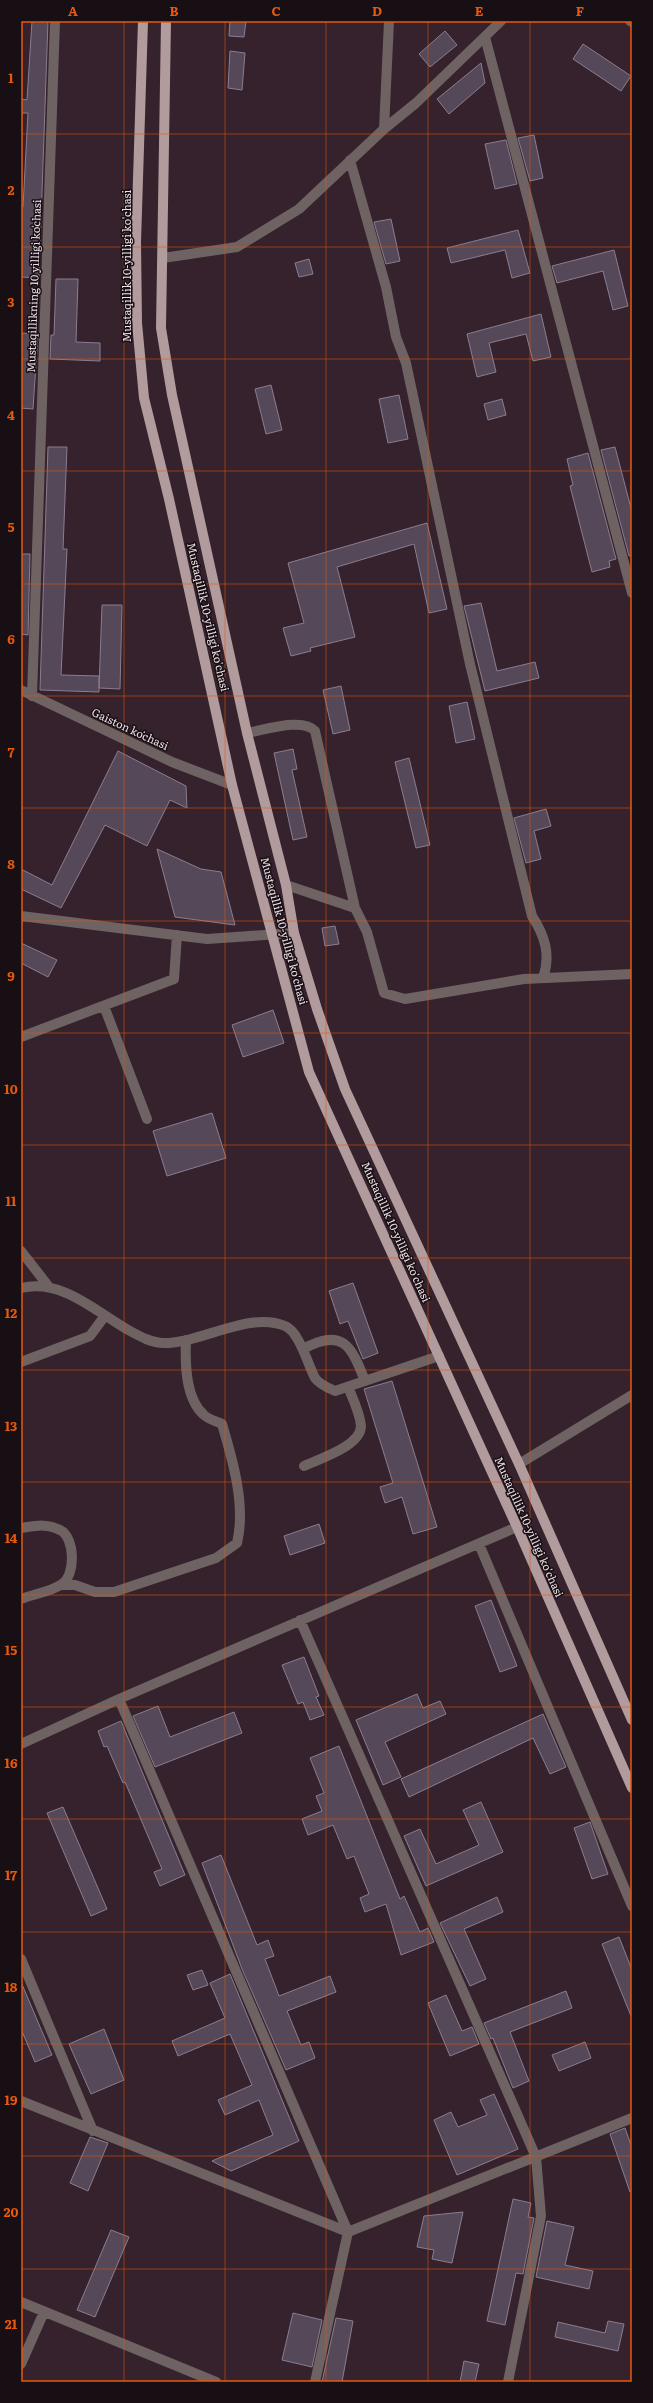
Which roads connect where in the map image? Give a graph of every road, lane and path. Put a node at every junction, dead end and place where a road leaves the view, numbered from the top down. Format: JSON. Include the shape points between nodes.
{"nodes":[{"id":1,"x":55,"y":21,"type":"edge"},
{"id":2,"x":143,"y":21,"type":"edge"},
{"id":3,"x":166,"y":21,"type":"edge"},
{"id":4,"x":389,"y":21,"type":"edge"},
{"id":5,"x":501,"y":21,"type":"edge"},
{"id":6,"x":485,"y":37,"type":"junction"},
{"id":7,"x":384,"y":129,"type":"junction"},
{"id":8,"x":350,"y":160,"type":"junction"},
{"id":9,"x":163,"y":258,"type":"junction"},
{"id":10,"x":632,"y":593,"type":"edge"},
{"id":11,"x":21,"y":690,"type":"edge"},
{"id":12,"x":32,"y":696,"type":"junction"},
{"id":13,"x":247,"y":733,"type":"junction"},
{"id":14,"x":232,"y":785,"type":"junction"},
{"id":15,"x":286,"y":885,"type":"junction"},
{"id":16,"x":355,"y":908,"type":"junction"},
{"id":17,"x":21,"y":916,"type":"edge"},
{"id":18,"x":294,"y":933,"type":"junction"},
{"id":19,"x":272,"y":934,"type":"junction"},
{"id":20,"x":178,"y":935,"type":"junction"},
{"id":21,"x":632,"y":974,"type":"edge"},
{"id":22,"x":542,"y":978,"type":"junction"},
{"id":23,"x":104,"y":1006,"type":"junction"},
{"id":24,"x":21,"y":1037,"type":"edge"},
{"id":25,"x":147,"y":1119,"type":"dead end"},
{"id":26,"x":21,"y":1251,"type":"edge"},
{"id":27,"x":49,"y":1287,"type":"junction"},
{"id":28,"x":21,"y":1288,"type":"edge"},
{"id":29,"x":104,"y":1317,"type":"junction"},
{"id":30,"x":186,"y":1340,"type":"junction"},
{"id":31,"x":303,"y":1349,"type":"junction"},
{"id":32,"x":439,"y":1356,"type":"junction"},
{"id":33,"x":21,"y":1362,"type":"edge"},
{"id":34,"x":365,"y":1381,"type":"junction"},
{"id":35,"x":348,"y":1387,"type":"junction"},
{"id":36,"x":632,"y":1395,"type":"edge"},
{"id":37,"x":519,"y":1464,"type":"junction"},
{"id":38,"x":304,"y":1466,"type":"dead end"},
{"id":39,"x":517,"y":1527,"type":"junction"},
{"id":40,"x":21,"y":1528,"type":"edge"},
{"id":41,"x":479,"y":1544,"type":"junction"},
{"id":42,"x":61,"y":1585,"type":"junction"},
{"id":43,"x":21,"y":1599,"type":"edge"},
{"id":44,"x":300,"y":1620,"type":"junction"},
{"id":45,"x":119,"y":1700,"type":"junction"},
{"id":46,"x":632,"y":1720,"type":"edge"},
{"id":47,"x":21,"y":1744,"type":"edge"},
{"id":48,"x":632,"y":1788,"type":"edge"},
{"id":49,"x":632,"y":1906,"type":"edge"},
{"id":50,"x":21,"y":1960,"type":"edge"},
{"id":51,"x":21,"y":2101,"type":"edge"},
{"id":52,"x":632,"y":2118,"type":"edge"},
{"id":53,"x":93,"y":2131,"type":"junction"},
{"id":54,"x":536,"y":2157,"type":"junction"},
{"id":55,"x":348,"y":2232,"type":"junction"},
{"id":56,"x":21,"y":2302,"type":"edge"},
{"id":57,"x":44,"y":2312,"type":"junction"},
{"id":58,"x":21,"y":2364,"type":"edge"},
{"id":59,"x":216,"y":2382,"type":"edge"},
{"id":60,"x":315,"y":2382,"type":"edge"},
{"id":61,"x":508,"y":2382,"type":"edge"}],
"edges":[{"from":1,"to":12,"type":"street","name":"Mustaqillikning 10 yilligi koʻchasi"},
{"from":2,"to":14,"type":"main road","name":"Mustaqillik 10-yilligi ko'chasi","via":[[136,249],[137,323],[144,398]]},
{"from":3,"to":9,"type":"main road","name":"Mustaqillik 10-yilligi ko'chasi"},
{"from":4,"to":7,"type":"street"},
{"from":5,"to":6,"type":"street"},
{"from":6,"to":7,"type":"street","via":[[416,103]]},
{"from":6,"to":10,"type":"street"},
{"from":7,"to":8,"type":"street"},
{"from":8,"to":9,"type":"street","via":[[299,209],[237,247]]},
{"from":8,"to":22,"type":"street","via":[[386,287],[396,337],[406,363],[470,664],[532,916],[542,932],[547,964]]},
{"from":9,"to":13,"type":"main road","name":"Mustaqillik 10-yilligi ko'chasi","via":[[161,328],[172,395]]},
{"from":11,"to":12,"type":"street","name":"Gaiston koʻchasi"},
{"from":12,"to":14,"type":"street","name":"Gaiston koʻchasi","via":[[172,762]]},
{"from":13,"to":15,"type":"main road","name":"Mustaqillik 10-yilligi ko'chasi"},
{"from":13,"to":16,"type":"street","via":[[299,724],[310,725],[315,731]]},
{"from":14,"to":19,"type":"main road","name":"Mustaqillik 10-yilligi ko'chasi"},
{"from":15,"to":16,"type":"street"},
{"from":15,"to":18,"type":"main road","name":"Mustaqillik 10-yilligi ko'chasi"},
{"from":16,"to":22,"type":"street","via":[[367,932],[384,993],[405,999]]},
{"from":17,"to":20,"type":"street"},
{"from":18,"to":19,"type":"street"},
{"from":18,"to":37,"type":"main road","name":"Mustaqillik 10-yilligi ko'chasi","via":[[317,1010],[345,1089]]},
{"from":19,"to":20,"type":"street","via":[[207,939]]},
{"from":19,"to":32,"type":"main road","name":"Mustaqillik 10-yilligi ko'chasi","via":[[308,1072]]},
{"from":20,"to":23,"type":"street","via":[[174,979]]},
{"from":21,"to":22,"type":"street"},
{"from":23,"to":24,"type":"street"},
{"from":23,"to":25,"type":"street"},
{"from":26,"to":27,"type":"street"},
{"from":27,"to":28,"type":"street"},
{"from":27,"to":29,"type":"street","via":[[72,1294]]},
{"from":29,"to":30,"type":"street","via":[[145,1339],[163,1343]]},
{"from":29,"to":33,"type":"street","via":[[90,1336]]},
{"from":30,"to":31,"type":"street","via":[[220,1330],[269,1321],[288,1326]]},
{"from":30,"to":42,"type":"street","via":[[184,1366],[190,1391],[202,1414],[222,1424],[232,1457],[240,1532],[237,1543],[216,1558],[114,1592],[95,1592]]},
{"from":31,"to":34,"type":"street","via":[[315,1342],[332,1339],[344,1343],[354,1352]]},
{"from":31,"to":35,"type":"street","via":[[316,1379],[335,1391]]},
{"from":32,"to":34,"type":"street"},
{"from":32,"to":39,"type":"main road","name":"Mustaqillik 10-yilligi ko'chasi"},
{"from":34,"to":35,"type":"street"},
{"from":35,"to":38,"type":"street","via":[[361,1427],[356,1438],[340,1450]]},
{"from":36,"to":37,"type":"street"},
{"from":37,"to":46,"type":"main road","name":"Mustaqillik 10-yilligi ko'chasi"},
{"from":39,"to":41,"type":"street"},
{"from":39,"to":48,"type":"main road","name":"Mustaqillik 10-yilligi ko'chasi"},
{"from":40,"to":42,"type":"street","via":[[46,1524],[62,1530],[70,1544],[72,1565],[68,1578]]},
{"from":41,"to":44,"type":"street"},
{"from":41,"to":49,"type":"street"},
{"from":42,"to":43,"type":"street"},
{"from":44,"to":45,"type":"street"},
{"from":44,"to":54,"type":"street"},
{"from":45,"to":47,"type":"street"},
{"from":45,"to":55,"type":"street"},
{"from":50,"to":53,"type":"street"},
{"from":51,"to":53,"type":"street"},
{"from":52,"to":54,"type":"street"},
{"from":53,"to":55,"type":"street"},
{"from":54,"to":55,"type":"street"},
{"from":54,"to":61,"type":"street","via":[[541,2216]]},
{"from":55,"to":60,"type":"street"},
{"from":56,"to":57,"type":"street"},
{"from":57,"to":58,"type":"street"},
{"from":57,"to":59,"type":"street"}]}
